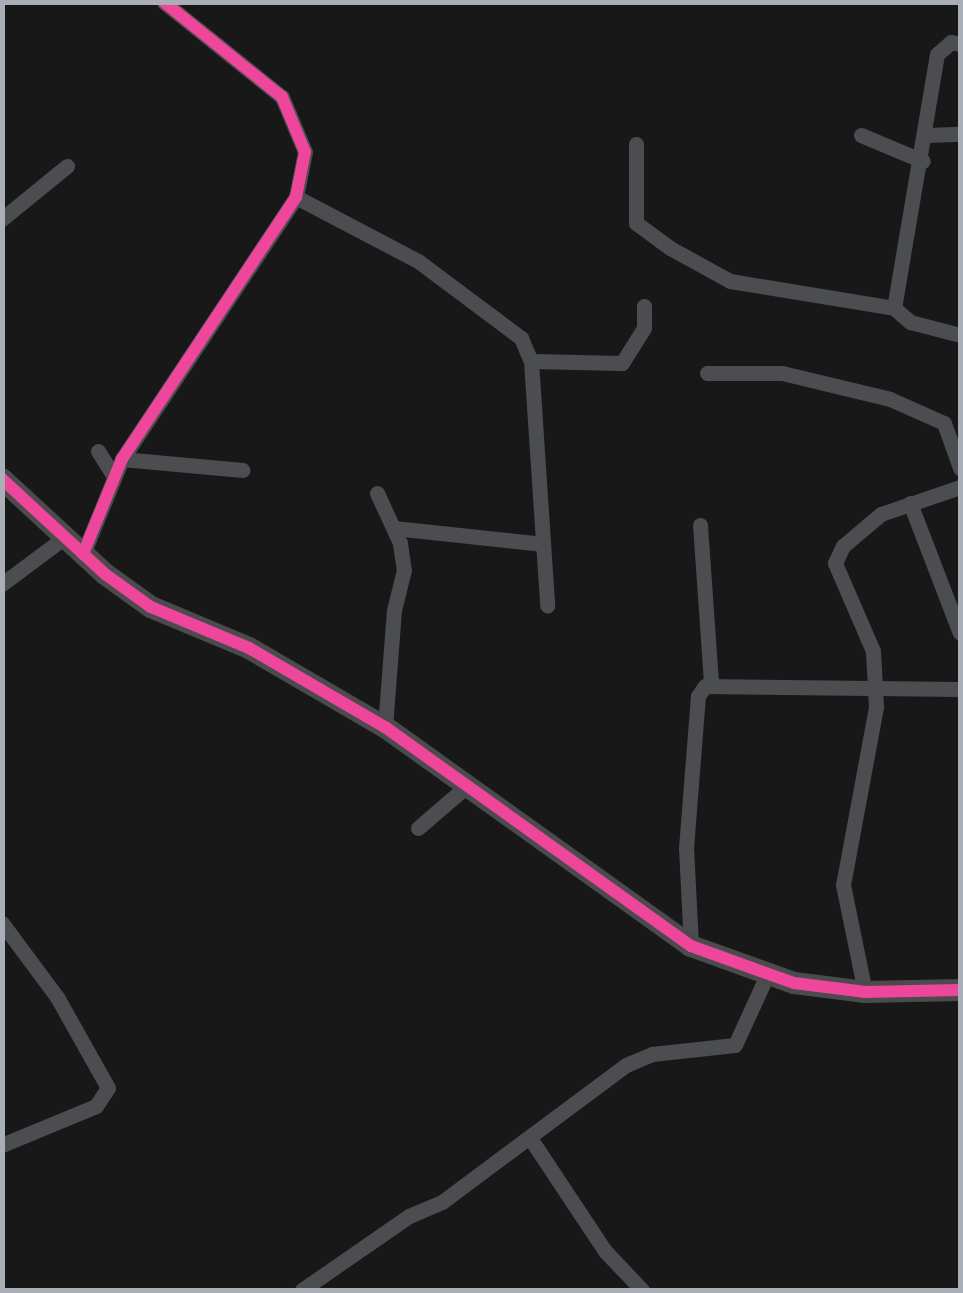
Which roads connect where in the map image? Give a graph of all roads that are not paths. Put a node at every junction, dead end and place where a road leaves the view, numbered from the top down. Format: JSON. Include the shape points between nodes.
{"nodes":[{"id":1,"x":164,"y":2,"type":"edge"},
{"id":2,"x":960,"y":44,"type":"edge"},
{"id":3,"x":860,"y":134,"type":"dead end"},
{"id":4,"x":960,"y":134,"type":"edge"},
{"id":5,"x":927,"y":135,"type":"junction"},
{"id":6,"x":636,"y":144,"type":"dead end"},
{"id":7,"x":923,"y":161,"type":"junction"},
{"id":8,"x":67,"y":166,"type":"dead end"},
{"id":9,"x":296,"y":197,"type":"junction"},
{"id":10,"x":2,"y":219,"type":"edge"},
{"id":11,"x":644,"y":306,"type":"dead end"},
{"id":12,"x":894,"y":308,"type":"junction"},
{"id":13,"x":960,"y":335,"type":"edge"},
{"id":14,"x":530,"y":361,"type":"junction"},
{"id":15,"x":706,"y":373,"type":"dead end"},
{"id":16,"x":98,"y":451,"type":"dead end"},
{"id":17,"x":122,"y":459,"type":"junction"},
{"id":18,"x":960,"y":468,"type":"edge"},
{"id":19,"x":242,"y":470,"type":"dead end"},
{"id":20,"x":114,"y":477,"type":"junction"},
{"id":21,"x":2,"y":479,"type":"edge"},
{"id":22,"x":960,"y":487,"type":"edge"},
{"id":23,"x":377,"y":493,"type":"dead end"},
{"id":24,"x":910,"y":502,"type":"junction"},
{"id":25,"x":700,"y":526,"type":"dead end"},
{"id":26,"x":394,"y":528,"type":"junction"},
{"id":27,"x":64,"y":537,"type":"junction"},
{"id":28,"x":543,"y":544,"type":"junction"},
{"id":29,"x":83,"y":554,"type":"junction"},
{"id":30,"x":2,"y":584,"type":"edge"},
{"id":31,"x":547,"y":605,"type":"dead end"},
{"id":32,"x":960,"y":633,"type":"edge"},
{"id":33,"x":711,"y":683,"type":"junction"},
{"id":34,"x":874,"y":688,"type":"junction"},
{"id":35,"x":960,"y":689,"type":"edge"},
{"id":36,"x":385,"y":728,"type":"junction"},
{"id":37,"x":469,"y":784,"type":"junction"},
{"id":38,"x":418,"y":828,"type":"dead end"},
{"id":39,"x":2,"y":924,"type":"edge"},
{"id":40,"x":691,"y":946,"type":"junction"},
{"id":41,"x":767,"y":975,"type":"junction"},
{"id":42,"x":960,"y":990,"type":"edge"},
{"id":43,"x":866,"y":992,"type":"junction"},
{"id":44,"x":530,"y":1138,"type":"junction"},
{"id":45,"x":2,"y":1145,"type":"edge"},
{"id":46,"x":302,"y":1290,"type":"edge"},
{"id":47,"x":642,"y":1290,"type":"edge"}],
"edges":[{"from":1,"to":9,"type":"street","via":[[291,110],[305,152]]},
{"from":2,"to":5,"type":"street","via":[[951,42],[937,54]]},
{"from":3,"to":7,"type":"street"},
{"from":4,"to":5,"type":"street"},
{"from":5,"to":7,"type":"street"},
{"from":6,"to":12,"type":"street","via":[[636,223],[670,248],[730,281]]},
{"from":7,"to":12,"type":"street"},
{"from":8,"to":10,"type":"street"},
{"from":9,"to":14,"type":"street","via":[[418,261],[520,338]]},
{"from":9,"to":17,"type":"street"},
{"from":11,"to":14,"type":"street","via":[[644,328],[622,363]]},
{"from":12,"to":13,"type":"street","via":[[910,322]]},
{"from":14,"to":28,"type":"street"},
{"from":15,"to":18,"type":"street","via":[[782,373],[890,398],[944,424]]},
{"from":16,"to":20,"type":"street"},
{"from":17,"to":19,"type":"street"},
{"from":17,"to":20,"type":"street"},
{"from":20,"to":29,"type":"street"},
{"from":21,"to":27,"type":"street"},
{"from":22,"to":24,"type":"street"},
{"from":23,"to":26,"type":"street"},
{"from":24,"to":32,"type":"street"},
{"from":24,"to":34,"type":"street","via":[[881,514],[843,546],[835,563],[872,651]]},
{"from":25,"to":33,"type":"street"},
{"from":26,"to":28,"type":"street","via":[[488,533]]},
{"from":26,"to":36,"type":"street","via":[[404,570],[394,610]]},
{"from":27,"to":29,"type":"street"},
{"from":27,"to":30,"type":"street"},
{"from":28,"to":31,"type":"street"},
{"from":29,"to":36,"type":"street","via":[[151,607],[249,648]]},
{"from":33,"to":34,"type":"street"},
{"from":33,"to":40,"type":"street","via":[[698,696],[687,830]]},
{"from":34,"to":35,"type":"street"},
{"from":34,"to":43,"type":"street","via":[[843,885]]},
{"from":36,"to":37,"type":"street"},
{"from":37,"to":38,"type":"street"},
{"from":37,"to":40,"type":"street","via":[[590,879]]},
{"from":39,"to":45,"type":"street","via":[[57,998],[108,1088],[96,1106]]},
{"from":40,"to":41,"type":"street"},
{"from":41,"to":43,"type":"street"},
{"from":41,"to":44,"type":"street","via":[[735,1044],[652,1054],[626,1065]]},
{"from":42,"to":43,"type":"street"},
{"from":44,"to":46,"type":"street"},
{"from":44,"to":47,"type":"street","via":[[605,1250]]}]}
